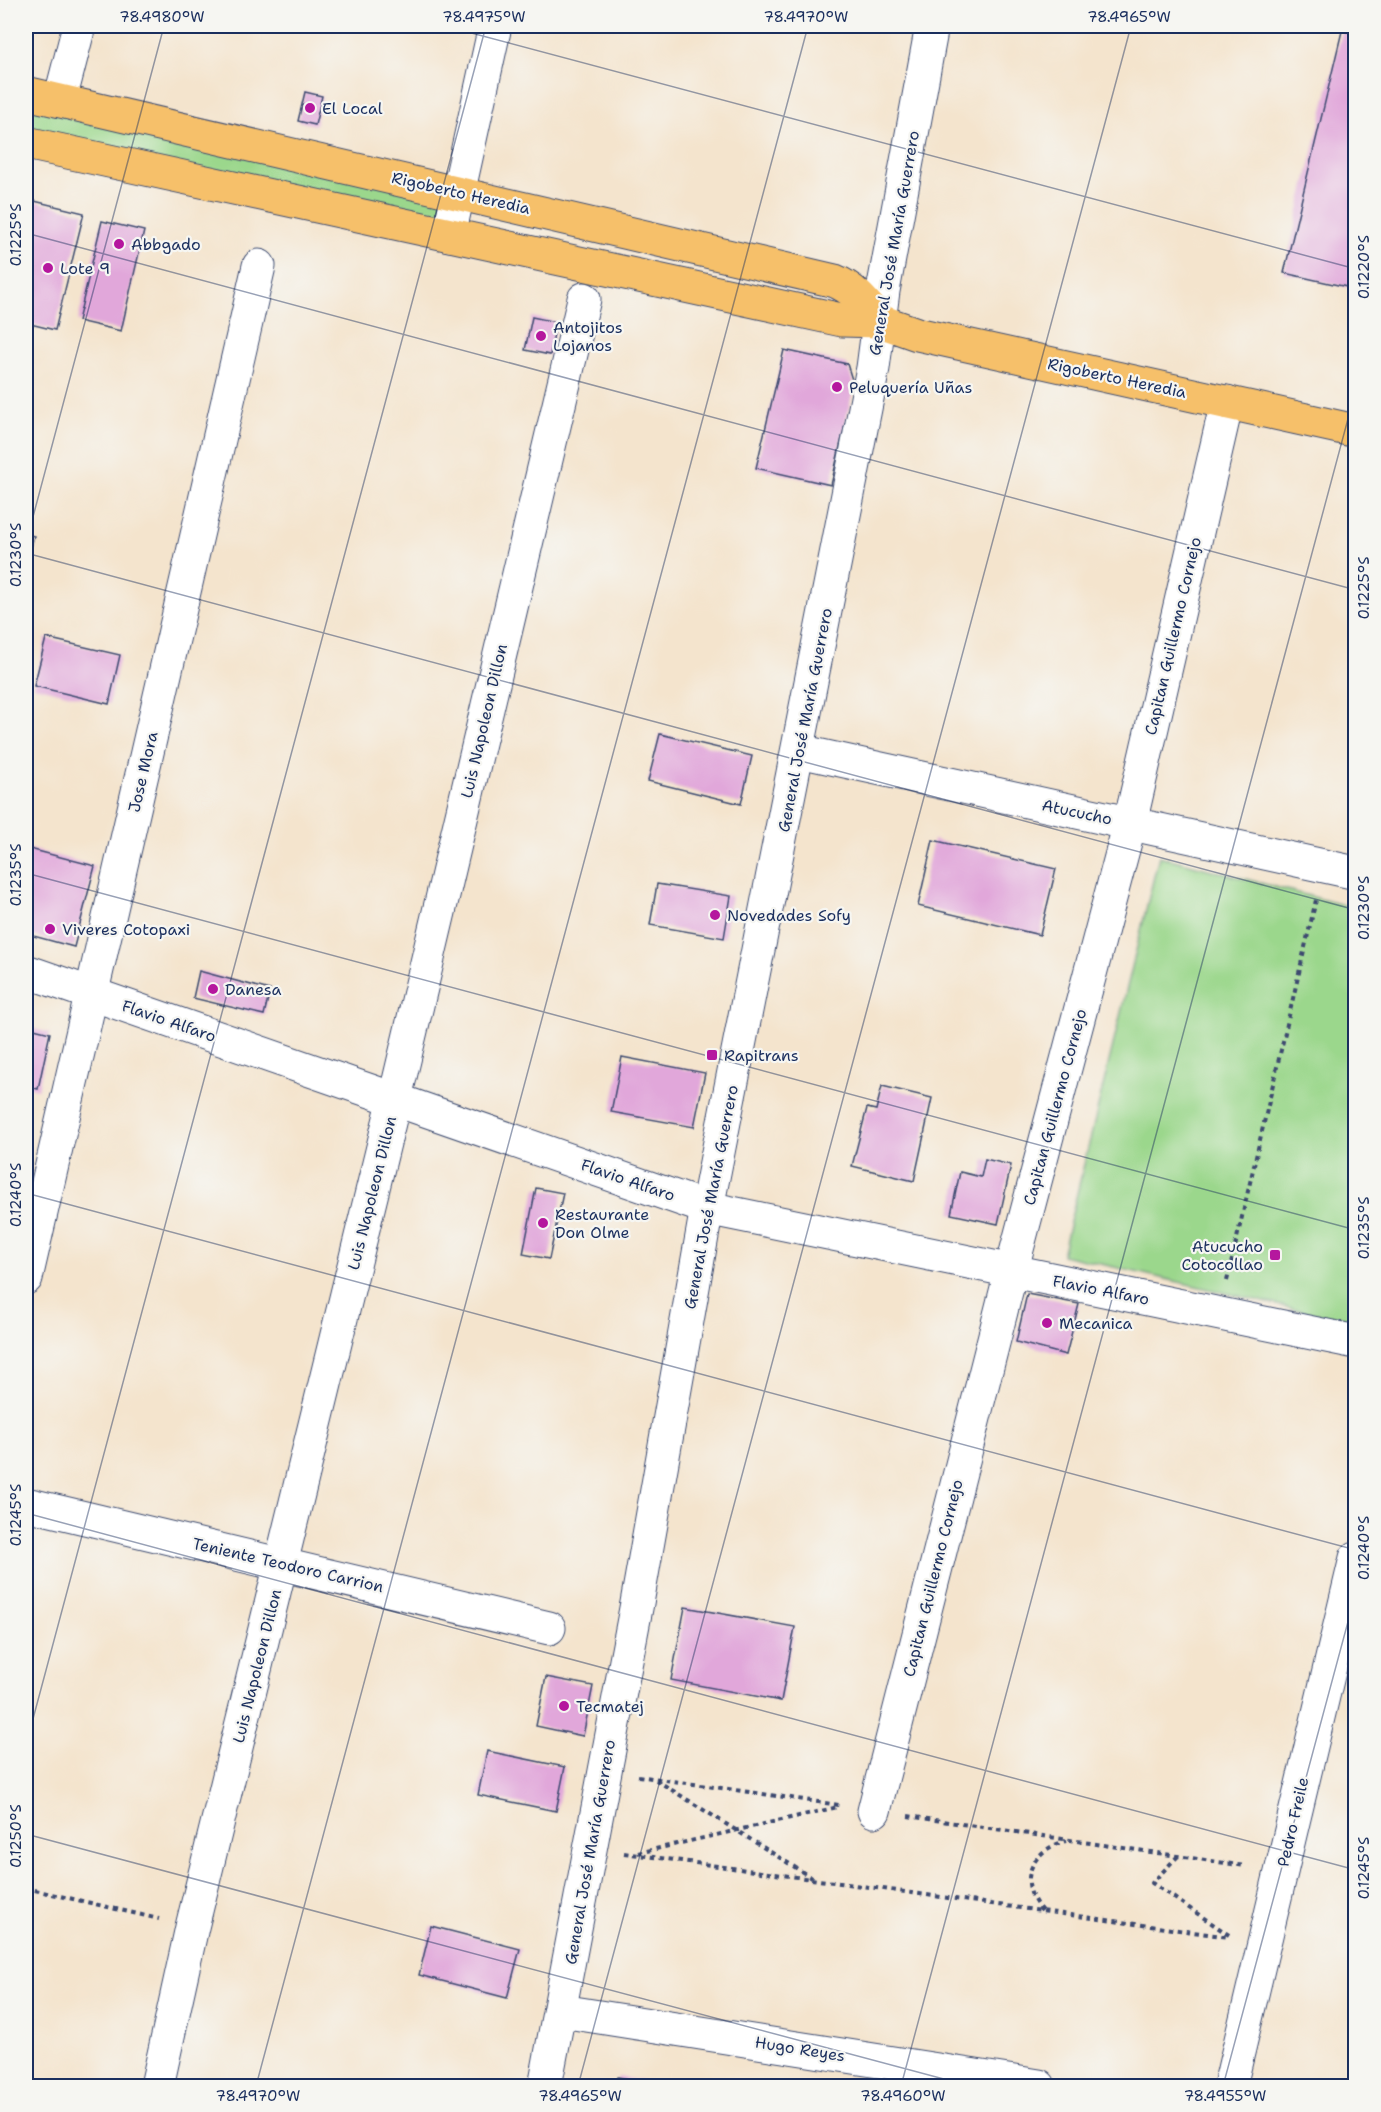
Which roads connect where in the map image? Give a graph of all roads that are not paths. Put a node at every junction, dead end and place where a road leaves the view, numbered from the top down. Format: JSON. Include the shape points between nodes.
{"nodes":[{"id":1,"x":79,"y":26,"type":"edge"},
{"id":2,"x":495,"y":26,"type":"edge"},
{"id":3,"x":932,"y":26,"type":"edge"},
{"id":4,"x":26,"y":93,"type":"edge"},
{"id":5,"x":60,"y":100,"type":"junction"},
{"id":6,"x":26,"y":143,"type":"edge"},
{"id":7,"x":459,"y":192,"type":"junction"},
{"id":8,"x":449,"y":235,"type":"junction"},
{"id":9,"x":260,"y":266,"type":"dead end"},
{"id":10,"x":584,"y":300,"type":"dead end"},
{"id":11,"x":880,"y":321,"type":"junction"},
{"id":12,"x":1227,"y":402,"type":"junction"},
{"id":13,"x":1356,"y":431,"type":"edge"},
{"id":14,"x":799,"y":751,"type":"junction"},
{"id":15,"x":1130,"y":824,"type":"junction"},
{"id":16,"x":1356,"y":873,"type":"edge"},
{"id":17,"x":26,"y":971,"type":"edge"},
{"id":18,"x":91,"y":995,"type":"junction"},
{"id":19,"x":395,"y":1098,"type":"junction"},
{"id":20,"x":707,"y":1208,"type":"junction"},
{"id":21,"x":1011,"y":1272,"type":"junction"},
{"id":22,"x":26,"y":1278,"type":"edge"},
{"id":23,"x":1356,"y":1342,"type":"edge"},
{"id":24,"x":26,"y":1504,"type":"edge"},
{"id":25,"x":1356,"y":1558,"type":"edge"},
{"id":26,"x":282,"y":1563,"type":"junction"},
{"id":27,"x":549,"y":1628,"type":"dead end"},
{"id":28,"x":874,"y":1811,"type":"road end"},
{"id":29,"x":561,"y":2012,"type":"junction"},
{"id":30,"x":157,"y":2086,"type":"edge"},
{"id":31,"x":544,"y":2086,"type":"edge"},
{"id":32,"x":1039,"y":2086,"type":"edge"},
{"id":33,"x":1230,"y":2086,"type":"edge"}],
"edges":[{"from":1,"to":5,"type":"street"},
{"from":2,"to":7,"type":"street"},
{"from":3,"to":11,"type":"street","name":"General José María Guerrero"},
{"from":4,"to":5,"type":"main road","name":"Rigoberto Heredia"},
{"from":5,"to":7,"type":"main road","name":"Rigoberto Heredia"},
{"from":6,"to":8,"type":"main road","name":"Rigoberto Heredia"},
{"from":7,"to":8,"type":"street"},
{"from":7,"to":11,"type":"main road","name":"Rigoberto Heredia","via":[[835,281],[860,298]]},
{"from":8,"to":11,"type":"main road","name":"Rigoberto Heredia","via":[[842,320]]},
{"from":9,"to":18,"type":"street","name":"Jose Mora"},
{"from":10,"to":19,"type":"street","name":"Luis Napoleon Dillon"},
{"from":11,"to":12,"type":"main road","name":"Rigoberto Heredia","via":[[917,334]]},
{"from":11,"to":14,"type":"street","name":"General José María Guerrero"},
{"from":12,"to":13,"type":"main road","name":"Rigoberto Heredia"},
{"from":12,"to":15,"type":"street","name":"Capitan Guillermo Cornejo"},
{"from":14,"to":15,"type":"street","name":"Atucucho"},
{"from":14,"to":20,"type":"street","name":"General José María Guerrero"},
{"from":15,"to":16,"type":"street","name":"Atucucho"},
{"from":15,"to":21,"type":"street","name":"Capitan Guillermo Cornejo"},
{"from":17,"to":18,"type":"street","name":"Flavio Alfaro"},
{"from":18,"to":19,"type":"street","name":"Flavio Alfaro"},
{"from":18,"to":22,"type":"street","name":"Jose Mora"},
{"from":19,"to":20,"type":"street","name":"Flavio Alfaro"},
{"from":19,"to":26,"type":"street","name":"Luis Napoleon Dillon"},
{"from":20,"to":21,"type":"street","name":"Flavio Alfaro"},
{"from":20,"to":29,"type":"street","name":"General José María Guerrero"},
{"from":21,"to":23,"type":"street","name":"Flavio Alfaro"},
{"from":21,"to":28,"type":"street","name":"Capitan Guillermo Cornejo"},
{"from":24,"to":26,"type":"street","name":"Teniente Teodoro Carrion"},
{"from":25,"to":33,"type":"street","name":"Pedro Freile"},
{"from":26,"to":27,"type":"street","name":"Teniente Teodoro Carrion"},
{"from":26,"to":30,"type":"street","name":"Luis Napoleon Dillon"},
{"from":29,"to":31,"type":"street","name":"General José María Guerrero"},
{"from":29,"to":32,"type":"street","name":"Hugo Reyes"}]}
